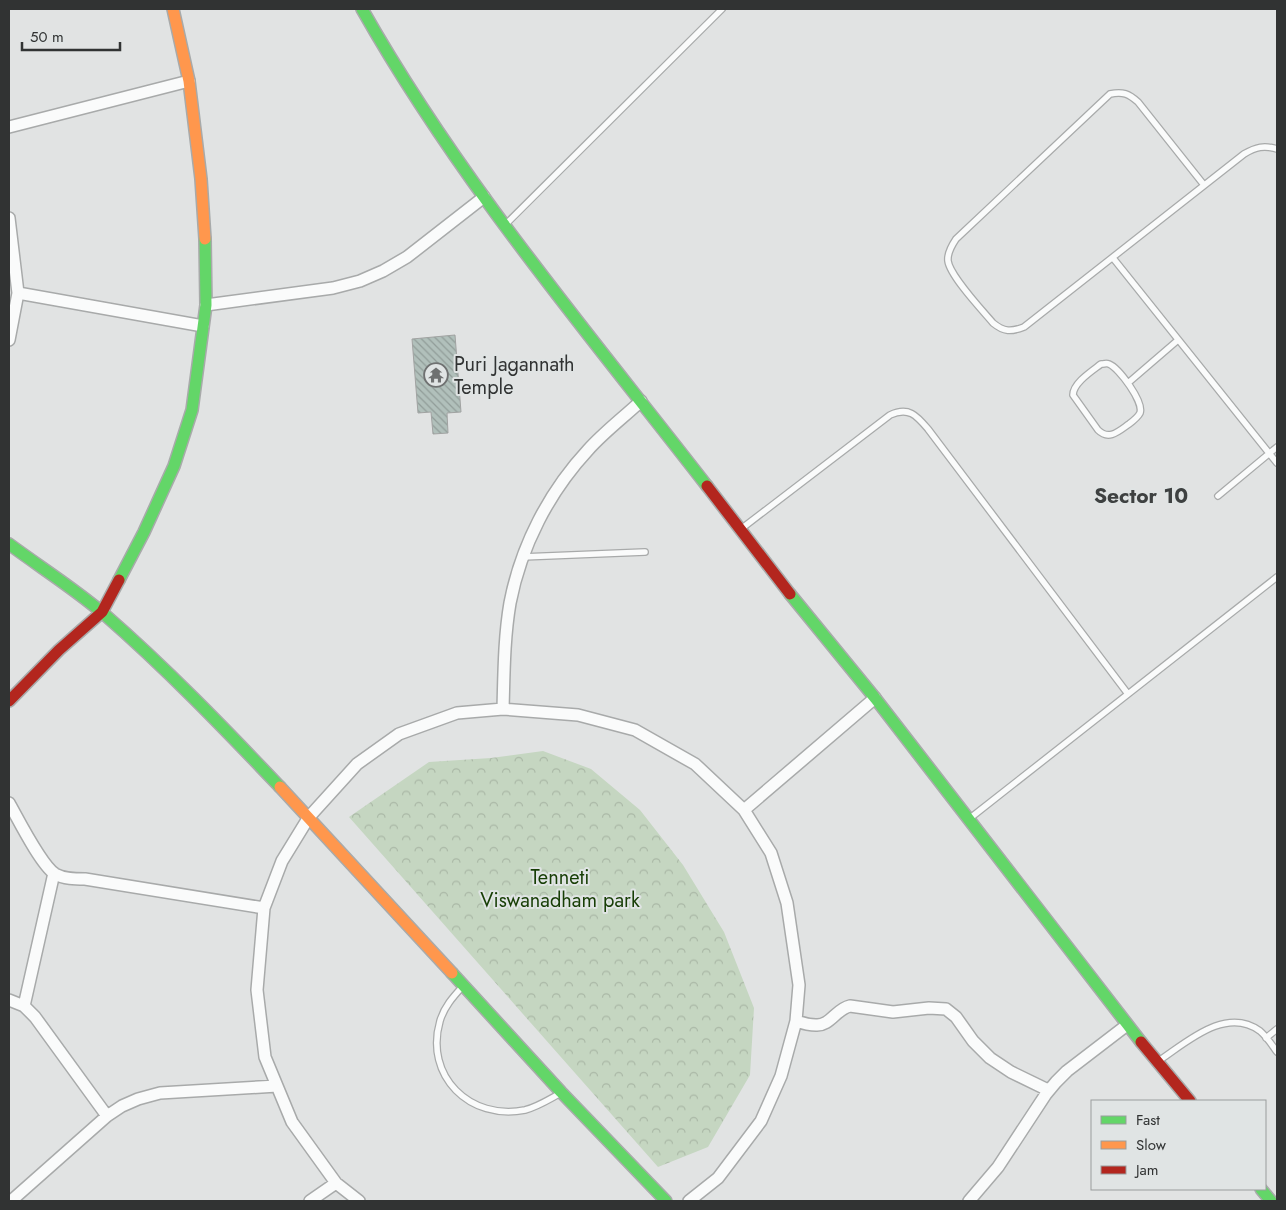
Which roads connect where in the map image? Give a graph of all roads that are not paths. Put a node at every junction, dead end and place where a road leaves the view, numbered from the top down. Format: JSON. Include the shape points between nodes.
{"nodes":[{"id":1,"x":173,"y":9,"type":"edge"},
{"id":2,"x":362,"y":9,"type":"edge"},
{"id":3,"x":722,"y":9,"type":"edge"},
{"id":4,"x":189,"y":81,"type":"junction"},
{"id":5,"x":9,"y":127,"type":"edge"},
{"id":6,"x":1277,"y":149,"type":"edge"},
{"id":7,"x":1204,"y":185,"type":"junction"},
{"id":8,"x":484,"y":197,"type":"junction"},
{"id":9,"x":9,"y":221,"type":"edge"},
{"id":10,"x":504,"y":226,"type":"junction"},
{"id":11,"x":1113,"y":258,"type":"junction"},
{"id":12,"x":18,"y":293,"type":"junction"},
{"id":13,"x":206,"y":305,"type":"junction"},
{"id":14,"x":203,"y":326,"type":"junction"},
{"id":15,"x":9,"y":340,"type":"edge"},
{"id":16,"x":1178,"y":340,"type":"junction"},
{"id":17,"x":1128,"y":383,"type":"junction"},
{"id":18,"x":641,"y":401,"type":"junction"},
{"id":19,"x":1277,"y":448,"type":"edge"},
{"id":20,"x":1270,"y":454,"type":"junction"},
{"id":21,"x":1277,"y":463,"type":"edge"},
{"id":22,"x":1218,"y":496,"type":"dead end"},
{"id":23,"x":740,"y":530,"type":"junction"},
{"id":24,"x":9,"y":544,"type":"edge"},
{"id":25,"x":645,"y":552,"type":"dead end"},
{"id":26,"x":521,"y":557,"type":"junction"},
{"id":27,"x":1277,"y":578,"type":"edge"},
{"id":28,"x":102,"y":612,"type":"junction"},
{"id":29,"x":1128,"y":694,"type":"junction"},
{"id":30,"x":875,"y":698,"type":"junction"},
{"id":31,"x":9,"y":701,"type":"edge"},
{"id":32,"x":503,"y":709,"type":"junction"},
{"id":33,"x":9,"y":803,"type":"edge"},
{"id":34,"x":744,"y":810,"type":"junction"},
{"id":35,"x":309,"y":817,"type":"junction"},
{"id":36,"x":968,"y":820,"type":"junction"},
{"id":37,"x":54,"y":874,"type":"junction"},
{"id":38,"x":264,"y":908,"type":"junction"},
{"id":39,"x":463,"y":986,"type":"junction"},
{"id":40,"x":9,"y":1000,"type":"edge"},
{"id":41,"x":24,"y":1006,"type":"junction"},
{"id":42,"x":796,"y":1021,"type":"junction"},
{"id":43,"x":1127,"y":1025,"type":"junction"},
{"id":44,"x":1277,"y":1029,"type":"edge"},
{"id":45,"x":1266,"y":1038,"type":"junction"},
{"id":46,"x":1277,"y":1052,"type":"edge"},
{"id":47,"x":1158,"y":1061,"type":"junction"},
{"id":48,"x":277,"y":1086,"type":"junction"},
{"id":49,"x":1048,"y":1090,"type":"junction"},
{"id":50,"x":561,"y":1092,"type":"junction"},
{"id":51,"x":1189,"y":1100,"type":"edge"},
{"id":52,"x":108,"y":1116,"type":"junction"},
{"id":53,"x":336,"y":1184,"type":"junction"},
{"id":54,"x":1262,"y":1190,"type":"edge"},
{"id":55,"x":11,"y":1201,"type":"edge"},
{"id":56,"x":310,"y":1201,"type":"edge"},
{"id":57,"x":360,"y":1201,"type":"edge"},
{"id":58,"x":666,"y":1201,"type":"edge"},
{"id":59,"x":689,"y":1201,"type":"edge"},
{"id":60,"x":969,"y":1201,"type":"edge"},
{"id":61,"x":1271,"y":1201,"type":"edge"}],
"edges":[{"from":1,"to":4,"type":"street"},
{"from":2,"to":8,"type":"street","via":[[388,55]]},
{"from":3,"to":10,"type":"lane"},
{"from":4,"to":5,"type":"street"},
{"from":4,"to":13,"type":"street","via":[[201,179]]},
{"from":6,"to":7,"type":"lane","via":[[1266,146],[1254,148]]},
{"from":7,"to":11,"type":"lane"},
{"from":7,"to":11,"type":"lane","via":[[1130,94],[1110,94],[956,239],[948,260],[952,272],[993,323],[1009,331],[1024,326]]},
{"from":8,"to":10,"type":"street"},
{"from":8,"to":13,"type":"street","via":[[407,257],[360,280],[333,288]]},
{"from":9,"to":12,"type":"street"},
{"from":10,"to":18,"type":"street"},
{"from":11,"to":16,"type":"lane"},
{"from":12,"to":14,"type":"street"},
{"from":12,"to":15,"type":"street"},
{"from":13,"to":14,"type":"street"},
{"from":14,"to":28,"type":"street","via":[[192,410],[174,466]]},
{"from":16,"to":17,"type":"lane"},
{"from":16,"to":20,"type":"lane"},
{"from":17,"to":17,"type":"lane","via":[[1140,402],[1140,413],[1116,433],[1106,435],[1075,400],[1075,387],[1097,367],[1106,364]]},
{"from":18,"to":23,"type":"street"},
{"from":18,"to":26,"type":"street","via":[[588,450],[564,479]]},
{"from":19,"to":20,"type":"lane"},
{"from":20,"to":21,"type":"lane"},
{"from":20,"to":22,"type":"lane"},
{"from":23,"to":29,"type":"lane","via":[[890,415],[904,410],[912,413],[928,429]]},
{"from":23,"to":30,"type":"street"},
{"from":24,"to":28,"type":"street"},
{"from":25,"to":26,"type":"lane"},
{"from":26,"to":32,"type":"street","via":[[510,604]]},
{"from":27,"to":29,"type":"lane"},
{"from":28,"to":31,"type":"street"},
{"from":28,"to":35,"type":"street","via":[[209,713]]},
{"from":29,"to":36,"type":"lane"},
{"from":30,"to":34,"type":"street"},
{"from":30,"to":36,"type":"street"},
{"from":32,"to":34,"type":"street","via":[[578,715],[635,730],[695,764]]},
{"from":32,"to":35,"type":"street","via":[[457,713],[399,734],[356,764]]},
{"from":33,"to":37,"type":"street","via":[[42,860]]},
{"from":34,"to":42,"type":"street","via":[[770,852],[787,903],[798,985]]},
{"from":35,"to":38,"type":"street","via":[[282,861]]},
{"from":35,"to":39,"type":"street"},
{"from":36,"to":43,"type":"street"},
{"from":37,"to":38,"type":"street","via":[[69,879]]},
{"from":37,"to":41,"type":"street"},
{"from":38,"to":48,"type":"street","via":[[257,990],[265,1057]]},
{"from":39,"to":50,"type":"street"},
{"from":39,"to":50,"type":"lane","via":[[447,1004],[437,1036],[437,1056],[454,1090],[470,1102],[505,1112],[525,1110]]},
{"from":40,"to":41,"type":"street"},
{"from":41,"to":52,"type":"street"},
{"from":42,"to":49,"type":"street","via":[[822,1025],[844,1007],[850,1006],[893,1012],[946,1009],[990,1058]]},
{"from":42,"to":59,"type":"street","via":[[781,1076],[761,1121],[718,1178]]},
{"from":43,"to":47,"type":"street"},
{"from":43,"to":49,"type":"street","via":[[1067,1070]]},
{"from":44,"to":45,"type":"lane"},
{"from":45,"to":46,"type":"lane"},
{"from":45,"to":47,"type":"lane","via":[[1247,1026],[1221,1023]]},
{"from":47,"to":51,"type":"street"},
{"from":48,"to":52,"type":"street","via":[[160,1093],[122,1106]]},
{"from":48,"to":53,"type":"street","via":[[292,1122]]},
{"from":49,"to":60,"type":"street","via":[[998,1167]]},
{"from":50,"to":58,"type":"street"},
{"from":52,"to":55,"type":"street"},
{"from":53,"to":56,"type":"street"},
{"from":53,"to":57,"type":"street"},
{"from":54,"to":61,"type":"street"}]}
